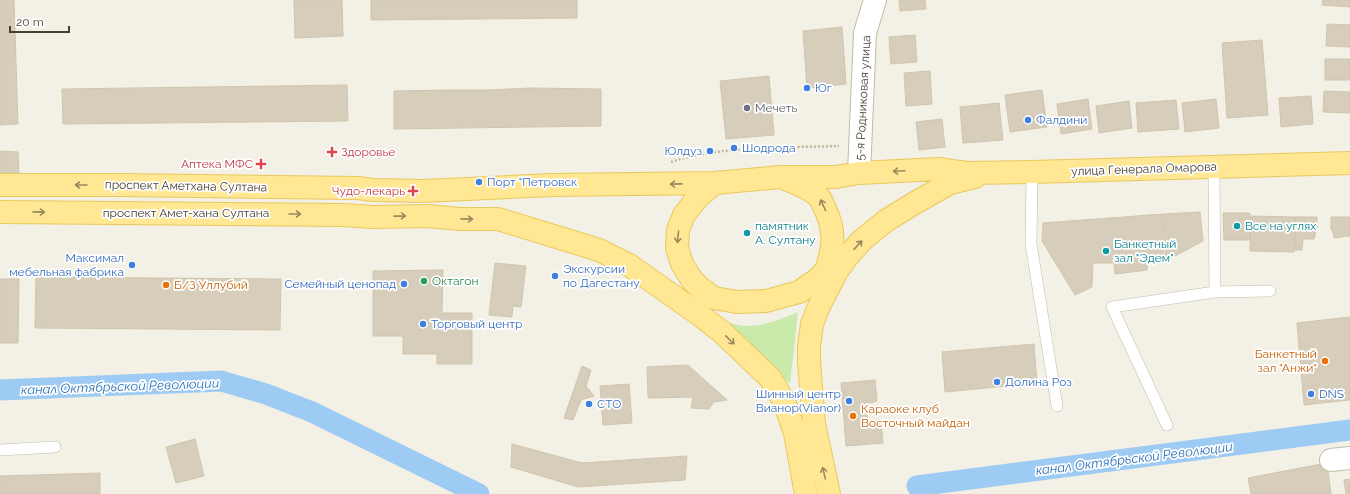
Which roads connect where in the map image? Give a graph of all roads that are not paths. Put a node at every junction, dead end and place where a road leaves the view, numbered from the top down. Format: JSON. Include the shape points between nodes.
{"nodes":[{"id":1,"x":875,"y":0,"type":"edge"},
{"id":2,"x":1350,"y":164,"type":"edge"},
{"id":3,"x":1214,"y":170,"type":"junction"},
{"id":4,"x":859,"y":173,"type":"junction"},
{"id":5,"x":1032,"y":175,"type":"junction"},
{"id":6,"x":944,"y":176,"type":"junction"},
{"id":7,"x":781,"y":177,"type":"junction"},
{"id":8,"x":714,"y":183,"type":"junction"},
{"id":9,"x":0,"y":186,"type":"edge"},
{"id":10,"x":0,"y":212,"type":"edge"},
{"id":11,"x":829,"y":277,"type":"junction"},
{"id":12,"x":664,"y":289,"type":"junction"},
{"id":13,"x":1270,"y":291,"type":"dead end"},
{"id":14,"x":1215,"y":292,"type":"junction"},
{"id":15,"x":703,"y":296,"type":"junction"},
{"id":16,"x":700,"y":315,"type":"junction"},
{"id":17,"x":1057,"y":406,"type":"dead end"},
{"id":18,"x":1167,"y":425,"type":"dead end"},
{"id":19,"x":55,"y":447,"type":"dead end"},
{"id":20,"x":0,"y":450,"type":"edge"},
{"id":21,"x":806,"y":494,"type":"edge"},
{"id":22,"x":829,"y":494,"type":"edge"}],
"edges":[{"from":1,"to":4,"type":"street","name":"5-я Родниковая улица","via":[[865,33]]},
{"from":2,"to":3,"type":"main road","name":"улица Генерала Омарова"},
{"from":2,"to":6,"type":"main road","name":"улица Генерала Омарова","via":[[966,172]]},
{"from":3,"to":5,"type":"main road","name":"улица Генерала Омарова"},
{"from":3,"to":14,"type":"lane"},
{"from":6,"to":4,"type":"main road","name":"проспект Аметхана Султана","one_way":true},
{"from":4,"to":7,"type":"main road","name":"проспект Аметхана Султана","via":[[836,177]]},
{"from":5,"to":6,"type":"main road","name":"улица Генерала Омарова"},
{"from":5,"to":17,"type":"lane","via":[[1031,244]]},
{"from":11,"to":6,"type":"main road","one_way":true,"via":[[862,240],[913,204]]},
{"from":7,"to":8,"type":"main road","name":"проспект Аметхана Султана"},
{"from":11,"to":7,"type":"main road","one_way":true,"via":[[833,239],[831,224],[819,198],[806,187]]},
{"from":8,"to":9,"type":"main road","name":"проспект Аметхана Султана","one_way":true,"via":[[553,185],[423,191],[128,185]]},
{"from":8,"to":15,"type":"main road","one_way":true,"via":[[698,196],[684,215],[678,230],[677,248],[682,264]]},
{"from":10,"to":12,"type":"main road","name":"проспект Амет-хана Султана","one_way":true,"via":[[343,214],[498,220],[599,250],[629,265]]},
{"from":11,"to":15,"type":"main road","via":[[818,279],[799,292],[766,301],[737,302]]},
{"from":22,"to":11,"type":"main road","one_way":true,"via":[[814,424],[809,346],[812,324]]},
{"from":12,"to":15,"type":"main road"},
{"from":12,"to":16,"type":"main road","name":"проспект Амет-хана Султана"},
{"from":13,"to":14,"type":"lane"},
{"from":14,"to":18,"type":"lane","via":[[1112,307]]},
{"from":15,"to":16,"type":"main road"},
{"from":16,"to":21,"type":"main road","name":"проспект Амет-хана Султана","one_way":true,"via":[[723,333],[770,378],[784,401],[799,452]]},
{"from":19,"to":20,"type":"lane"}]}
